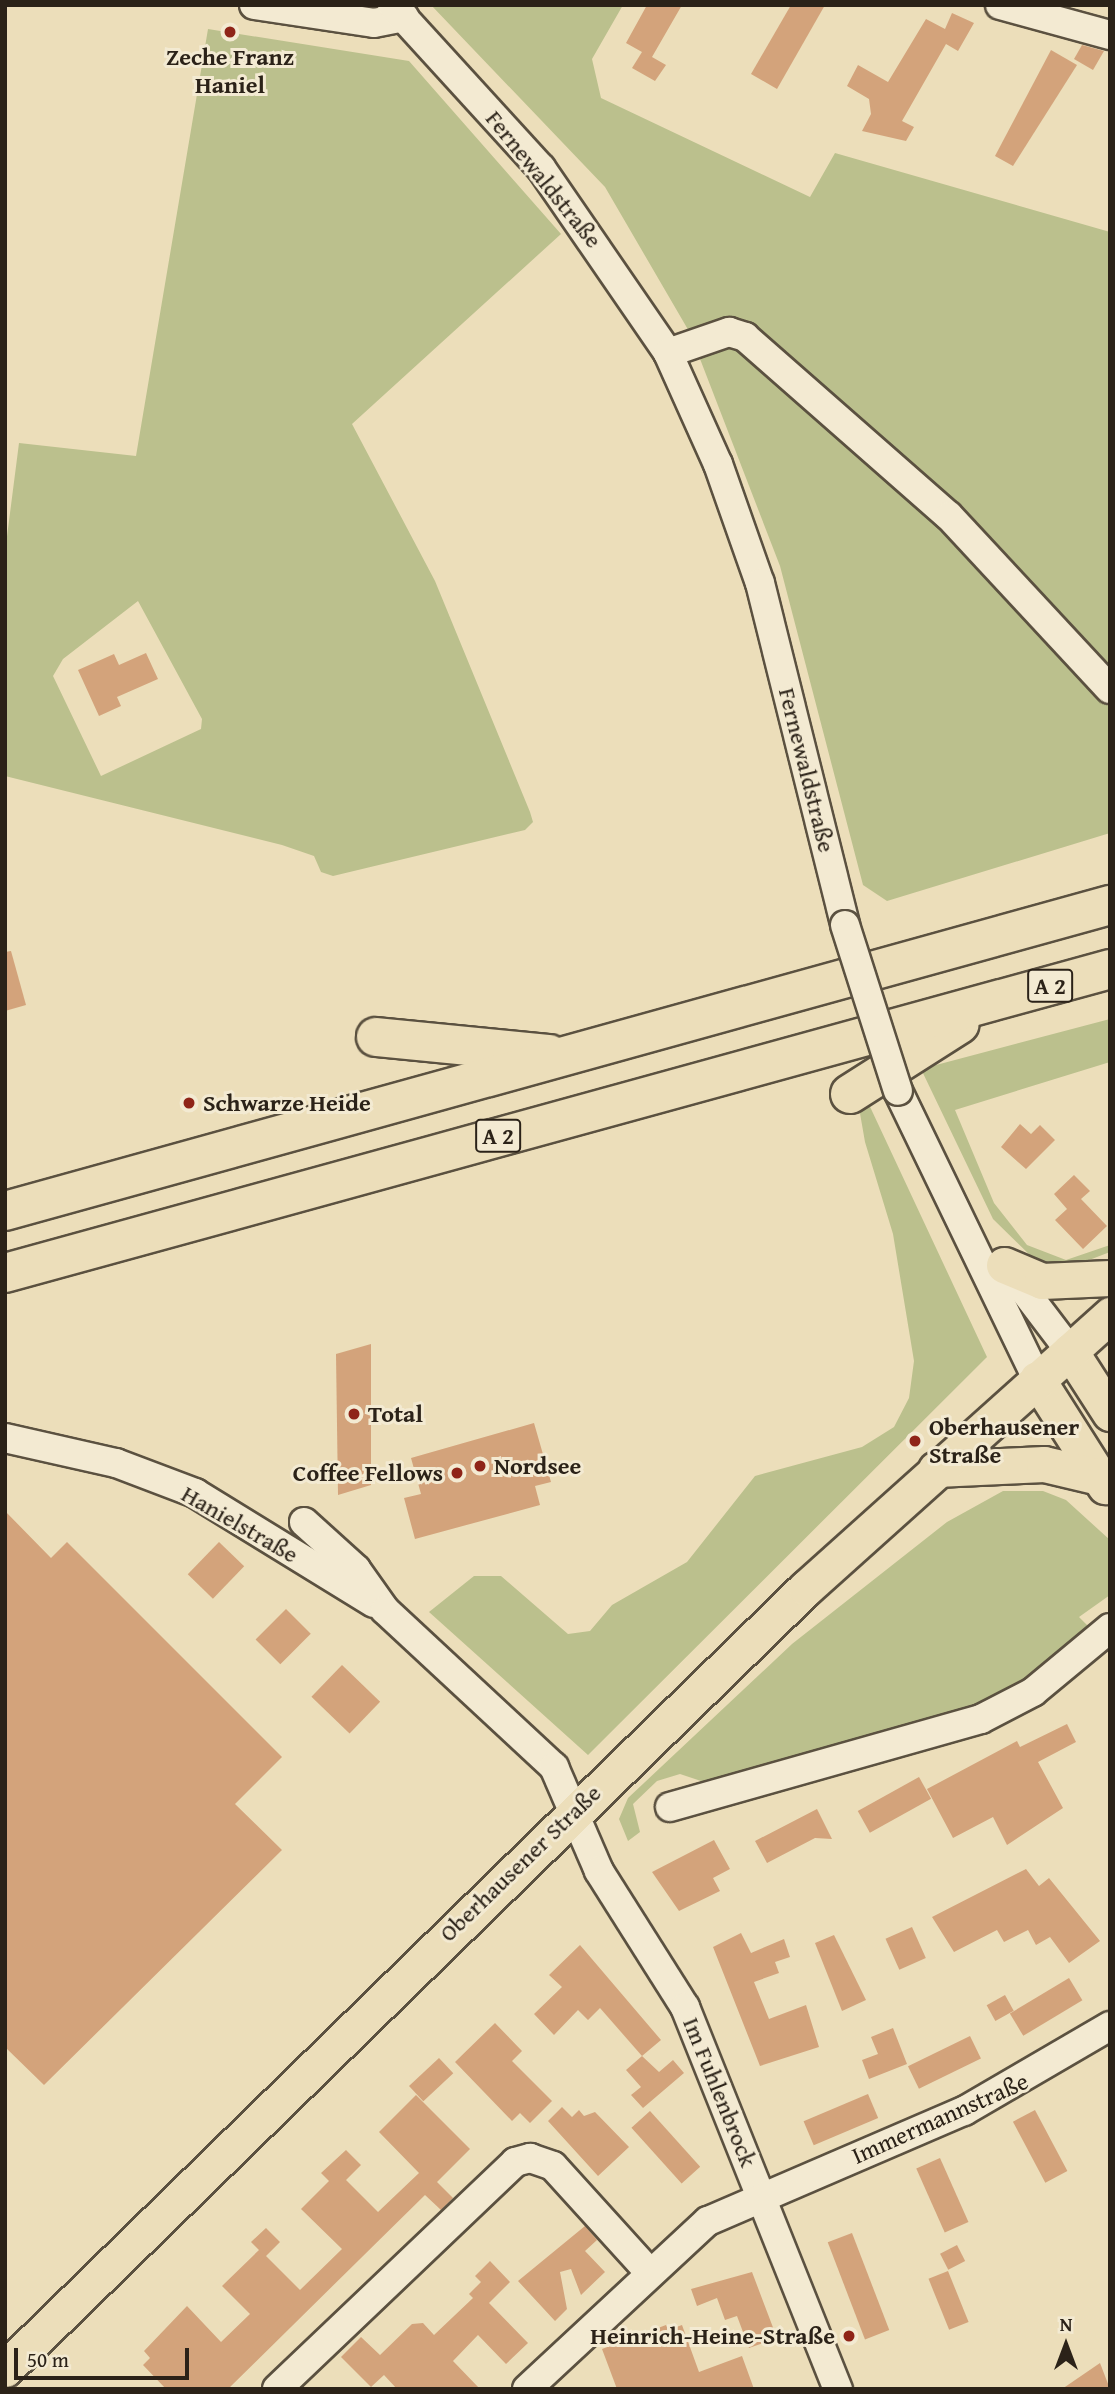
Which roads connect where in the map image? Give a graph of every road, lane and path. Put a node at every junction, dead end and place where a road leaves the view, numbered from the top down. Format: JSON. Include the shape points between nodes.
{"nodes":[{"id":1,"x":254,"y":5,"type":"edge"},
{"id":2,"x":1000,"y":5,"type":"edge"},
{"id":3,"x":398,"y":11,"type":"edge"},
{"id":4,"x":1110,"y":34,"type":"edge"},
{"id":5,"x":668,"y":353,"type":"junction"},
{"id":6,"x":1110,"y":689,"type":"edge"},
{"id":7,"x":1110,"y":905,"type":"edge"},
{"id":8,"x":1110,"y":969,"type":"edge"},
{"id":9,"x":991,"y":1003,"type":"junction"},
{"id":10,"x":376,"y":1037,"type":"dead end"},
{"id":11,"x":565,"y":1056,"type":"junction"},
{"id":12,"x":850,"y":1094,"type":"dead end"},
{"id":13,"x":942,"y":1189,"type":"junction"},
{"id":14,"x":5,"y":1211,"type":"edge"},
{"id":15,"x":1004,"y":1265,"type":"junction"},
{"id":16,"x":5,"y":1273,"type":"edge"},
{"id":17,"x":1110,"y":1278,"type":"edge"},
{"id":18,"x":1110,"y":1315,"type":"edge"},
{"id":19,"x":1070,"y":1351,"type":"junction"},
{"id":20,"x":1037,"y":1379,"type":"junction"},
{"id":21,"x":1110,"y":1413,"type":"edge"},
{"id":22,"x":5,"y":1438,"type":"edge"},
{"id":23,"x":936,"y":1469,"type":"junction"},
{"id":24,"x":1102,"y":1483,"type":"edge"},
{"id":25,"x":304,"y":1522,"type":"dead end"},
{"id":26,"x":385,"y":1610,"type":"junction"},
{"id":27,"x":1110,"y":1628,"type":"edge"},
{"id":28,"x":670,"y":1807,"type":"dead end"},
{"id":29,"x":576,"y":1809,"type":"junction"},
{"id":30,"x":1110,"y":2026,"type":"edge"},
{"id":31,"x":762,"y":2195,"type":"junction"},
{"id":32,"x":649,"y":2272,"type":"junction"},
{"id":33,"x":5,"y":2369,"type":"edge"},
{"id":34,"x":277,"y":2389,"type":"edge"},
{"id":35,"x":527,"y":2389,"type":"edge"},
{"id":36,"x":838,"y":2389,"type":"edge"}],
"edges":[{"from":1,"to":3,"type":"street","name":"Fernewaldstraße","via":[[374,23]]},
{"from":2,"to":4,"type":"street"},
{"from":3,"to":5,"type":"street","name":"Fernewaldstraße","via":[[541,168]]},
{"from":5,"to":6,"type":"street","via":[[729,332],[745,337],[949,516]]},
{"from":5,"to":13,"type":"street","name":"Fernewaldstraße","bridge":true,"via":[[718,464],[760,583],[845,925],[898,1091]]},
{"from":7,"to":11,"type":"highway","number":"A 2"},
{"from":8,"to":9,"type":"highway","number":"A 2"},
{"from":9,"to":12,"type":"highway"},
{"from":9,"to":16,"type":"highway","number":"A 2"},
{"from":10,"to":11,"type":"highway","via":[[436,1038]]},
{"from":11,"to":14,"type":"highway","number":"A 2"},
{"from":13,"to":15,"type":"street","name":"Fernewaldstraße"},
{"from":13,"to":20,"type":"street","name":"Fernewaldstraße"},
{"from":15,"to":17,"type":"main road","name":"Fernewaldstraße","via":[[1042,1282]]},
{"from":15,"to":19,"type":"street","name":"Fernewaldstraße"},
{"from":18,"to":19,"type":"main road","name":"Oberhausener Straße"},
{"from":19,"to":20,"type":"main road","name":"Oberhausener Straße"},
{"from":19,"to":21,"type":"main road"},
{"from":20,"to":23,"type":"main road","name":"Oberhausener Straße"},
{"from":20,"to":24,"type":"main road"},
{"from":22,"to":26,"type":"street","name":"Hanielstraße","via":[[116,1463],[195,1493]]},
{"from":23,"to":24,"type":"main road","via":[[1044,1464]]},
{"from":23,"to":29,"type":"main road","name":"Oberhausener Straße"},
{"from":25,"to":26,"type":"street","name":"Hanielstraße","via":[[356,1569]]},
{"from":26,"to":29,"type":"street","name":"Hanielstraße","via":[[514,1724],[554,1767]]},
{"from":27,"to":28,"type":"street","via":[[1033,1692],[981,1719]]},
{"from":29,"to":31,"type":"street","name":"Im Fuhlenbrock","via":[[599,1871],[685,2007]]},
{"from":29,"to":33,"type":"main road","name":"Oberhausener Straße"},
{"from":30,"to":31,"type":"street","name":"Immermannstraße","via":[[964,2111]]},
{"from":31,"to":32,"type":"street","name":"Immermannstraße","via":[[708,2221]]},
{"from":31,"to":36,"type":"street","name":"Im Fuhlenbrock"},
{"from":32,"to":34,"type":"street","via":[[553,2166],[530,2158],[514,2162]]},
{"from":32,"to":35,"type":"street","name":"Immermannstraße"}]}
